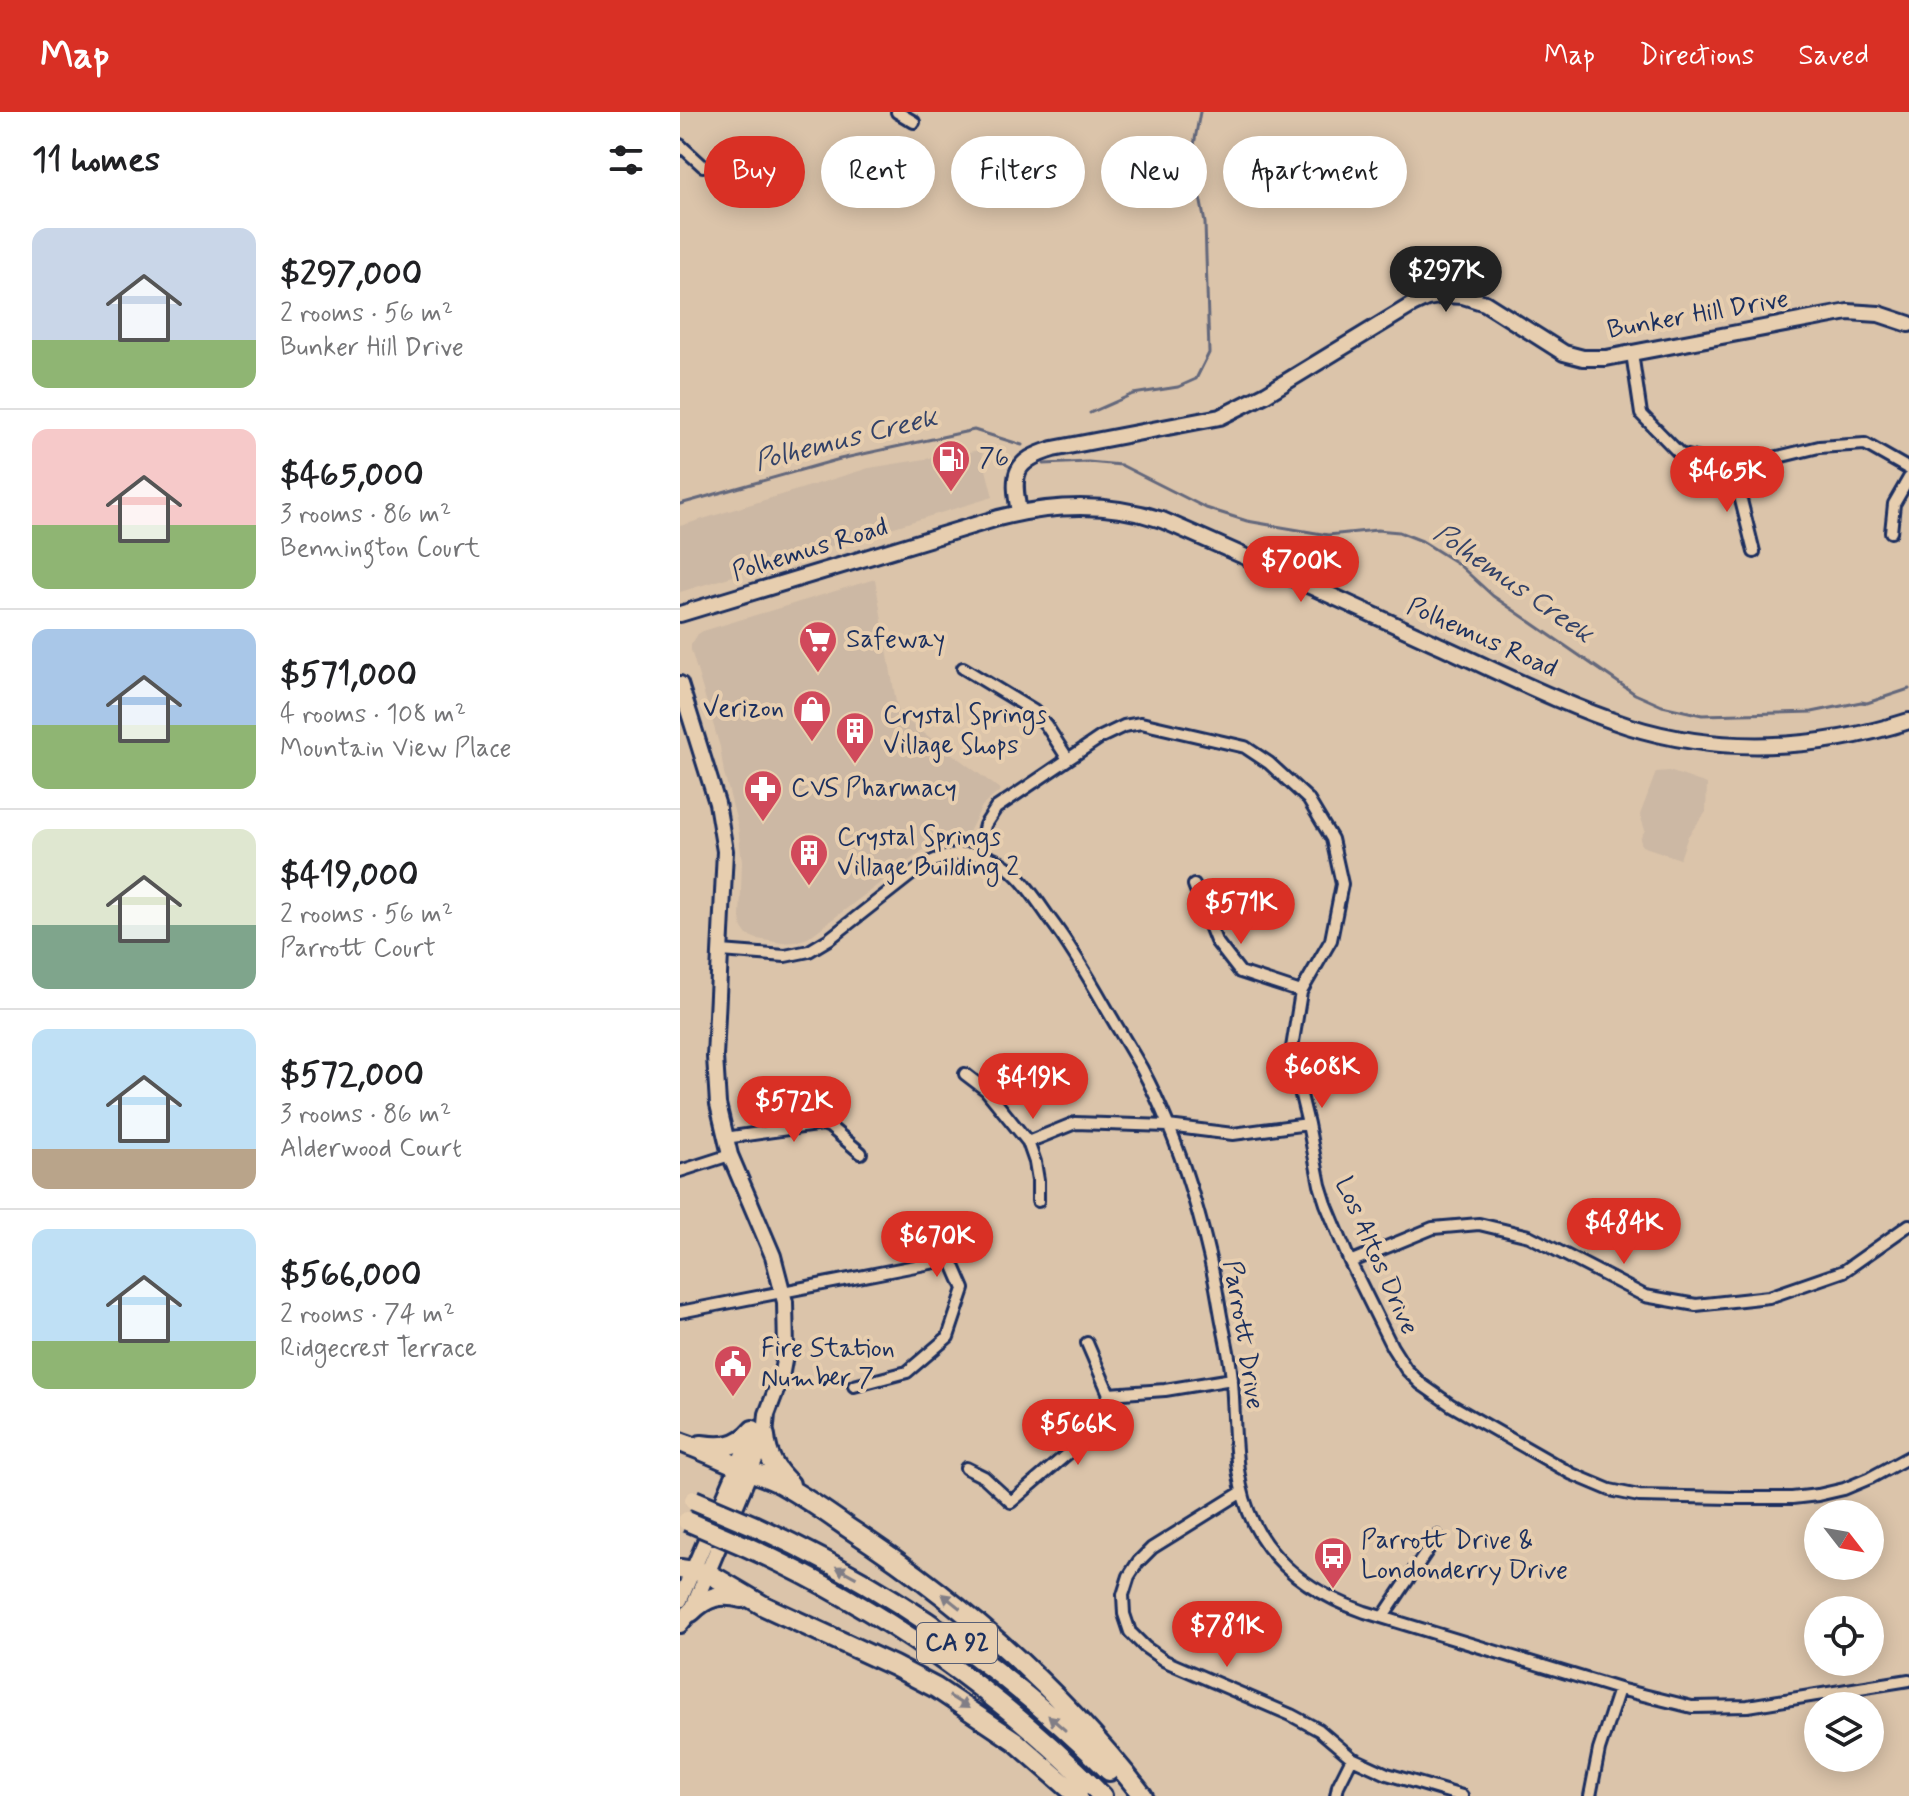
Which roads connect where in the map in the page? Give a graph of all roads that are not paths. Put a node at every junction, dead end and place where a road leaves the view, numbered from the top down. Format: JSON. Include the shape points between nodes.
{"nodes":[{"id":1,"x":897,"y":112,"type":"edge"},
{"id":2,"x":914,"y":122,"type":"dead end"},
{"id":3,"x":680,"y":145,"type":"edge"},
{"id":4,"x":703,"y":166,"type":"dead end"},
{"id":5,"x":1909,"y":324,"type":"edge"},
{"id":6,"x":1632,"y":353,"type":"junction"},
{"id":7,"x":1733,"y":468,"type":"junction"},
{"id":8,"x":1909,"y":469,"type":"edge"},
{"id":9,"x":1909,"y":478,"type":"edge"},
{"id":10,"x":1019,"y":512,"type":"junction"},
{"id":11,"x":1891,"y":532,"type":"dead end"},
{"id":12,"x":1754,"y":552,"type":"dead end"},
{"id":13,"x":680,"y":614,"type":"edge"},
{"id":14,"x":963,"y":668,"type":"dead end"},
{"id":15,"x":680,"y":684,"type":"edge"},
{"id":16,"x":1909,"y":721,"type":"edge"},
{"id":17,"x":1068,"y":759,"type":"junction"},
{"id":18,"x":978,"y":854,"type":"junction"},
{"id":19,"x":1194,"y":885,"type":"dead end"},
{"id":20,"x":721,"y":951,"type":"junction"},
{"id":21,"x":1301,"y":992,"type":"junction"},
{"id":22,"x":965,"y":1074,"type":"dead end"},
{"id":23,"x":1308,"y":1124,"type":"junction"},
{"id":24,"x":1168,"y":1126,"type":"junction"},
{"id":25,"x":725,"y":1138,"type":"junction"},
{"id":26,"x":1028,"y":1142,"type":"junction"},
{"id":27,"x":861,"y":1153,"type":"dead end"},
{"id":28,"x":730,"y":1155,"type":"junction"},
{"id":29,"x":680,"y":1171,"type":"edge"},
{"id":30,"x":1038,"y":1201,"type":"dead end"},
{"id":31,"x":1909,"y":1225,"type":"edge"},
{"id":32,"x":1350,"y":1262,"type":"junction"},
{"id":33,"x":783,"y":1291,"type":"junction"},
{"id":34,"x":680,"y":1312,"type":"edge"},
{"id":35,"x":1087,"y":1343,"type":"dead end"},
{"id":36,"x":1232,"y":1379,"type":"junction"},
{"id":37,"x":854,"y":1386,"type":"dead end"},
{"id":38,"x":1109,"y":1394,"type":"junction"},
{"id":39,"x":759,"y":1433,"type":"junction"},
{"id":40,"x":680,"y":1442,"type":"edge"},
{"id":41,"x":1909,"y":1457,"type":"edge"},
{"id":42,"x":966,"y":1468,"type":"dead end"},
{"id":43,"x":744,"y":1469,"type":"junction"},
{"id":44,"x":1242,"y":1492,"type":"junction"},
{"id":45,"x":687,"y":1497,"type":"edge"},
{"id":46,"x":803,"y":1498,"type":"junction"},
{"id":47,"x":683,"y":1520,"type":"edge"},
{"id":48,"x":1437,"y":1536,"type":"dead end"},
{"id":49,"x":693,"y":1572,"type":"edge"},
{"id":50,"x":764,"y":1606,"type":"junction"},
{"id":51,"x":684,"y":1612,"type":"edge"},
{"id":52,"x":1383,"y":1617,"type":"junction"},
{"id":53,"x":1909,"y":1680,"type":"edge"},
{"id":54,"x":1619,"y":1689,"type":"junction"},
{"id":55,"x":1352,"y":1758,"type":"junction"},
{"id":56,"x":1078,"y":1796,"type":"edge"},
{"id":57,"x":1102,"y":1796,"type":"edge"},
{"id":58,"x":1134,"y":1796,"type":"edge"},
{"id":59,"x":1143,"y":1796,"type":"edge"},
{"id":60,"x":1336,"y":1796,"type":"edge"},
{"id":61,"x":1462,"y":1796,"type":"edge"},
{"id":62,"x":1590,"y":1796,"type":"edge"}],
"edges":[{"from":1,"to":2,"type":"street"},
{"from":3,"to":4,"type":"street"},
{"from":5,"to":6,"type":"street","name":"Bunker Hill Drive","via":[[1879,314],[1848,312]]},
{"from":6,"to":7,"type":"street","via":[[1641,414],[1680,454]]},
{"from":6,"to":10,"type":"street","name":"Bunker Hill Drive","via":[[1583,358],[1564,353],[1485,303],[1463,296],[1427,298],[1220,417],[1034,455],[1017,475]]},
{"from":7,"to":8,"type":"street","via":[[1819,447],[1865,444]]},
{"from":7,"to":12,"type":"street"},
{"from":9,"to":11,"type":"street","via":[[1894,504]]},
{"from":10,"to":13,"type":"street","name":"Polhemus Road"},
{"from":10,"to":16,"type":"street","name":"Polhemus Road","via":[[1085,506],[1162,520],[1569,704],[1647,731],[1746,746],[1787,745],[1852,737]]},
{"from":14,"to":17,"type":"street","via":[[1034,711]]},
{"from":15,"to":20,"type":"street","via":[[723,833]]},
{"from":17,"to":18,"type":"street","name":"Los Altos Drive","via":[[996,808],[985,825]]},
{"from":17,"to":21,"type":"street","name":"Los Altos Drive","via":[[1101,737],[1141,723],[1245,747],[1308,799],[1332,839],[1342,884],[1331,940]]},
{"from":18,"to":20,"type":"street","via":[[948,854],[928,862],[809,951],[785,956]]},
{"from":18,"to":24,"type":"street","name":"Parrott Drive","via":[[1016,874],[1071,947],[1143,1070]]},
{"from":19,"to":21,"type":"street","via":[[1216,941],[1240,972]]},
{"from":20,"to":25,"type":"street","via":[[715,1071]]},
{"from":21,"to":23,"type":"street","name":"Los Altos Drive","via":[[1291,1054]]},
{"from":22,"to":26,"type":"street","via":[[986,1090]]},
{"from":23,"to":24,"type":"street","via":[[1233,1134]]},
{"from":23,"to":32,"type":"street","name":"Los Altos Drive","via":[[1320,1185]]},
{"from":24,"to":26,"type":"street","via":[[1075,1123]]},
{"from":24,"to":36,"type":"street","name":"Parrott Drive","via":[[1199,1217]]},
{"from":25,"to":27,"type":"street","via":[[823,1124]]},
{"from":25,"to":28,"type":"street"},
{"from":26,"to":30,"type":"street"},
{"from":28,"to":29,"type":"street"},
{"from":28,"to":33,"type":"street"},
{"from":31,"to":32,"type":"street","via":[[1844,1271],[1769,1297],[1696,1305],[1645,1296],[1529,1236],[1479,1224],[1433,1228]]},
{"from":32,"to":41,"type":"street","name":"Los Altos Drive","via":[[1392,1347],[1421,1384],[1591,1483],[1639,1496],[1792,1498],[1844,1489]]},
{"from":33,"to":34,"type":"street"},
{"from":33,"to":37,"type":"street","via":[[951,1259],[964,1289],[948,1337],[907,1372]]},
{"from":33,"to":39,"type":"street","via":[[786,1350]]},
{"from":35,"to":38,"type":"street"},
{"from":36,"to":38,"type":"street"},
{"from":36,"to":44,"type":"street","name":"Parrott Drive"},
{"from":38,"to":42,"type":"street","via":[[1094,1431],[1011,1502]]},
{"from":39,"to":40,"type":"highway","via":[[729,1446]]},
{"from":39,"to":43,"type":"street"},
{"from":39,"to":46,"type":"highway","via":[[772,1464]]},
{"from":40,"to":43,"type":"highway"},
{"from":43,"to":46,"type":"highway"},
{"from":43,"to":49,"type":"street"},
{"from":44,"to":52,"type":"street","name":"Parrott Drive","via":[[1254,1524],[1293,1574],[1343,1604]]},
{"from":44,"to":55,"type":"street","via":[[1138,1562],[1123,1595],[1130,1632],[1165,1661],[1319,1730]]},
{"from":58,"to":45,"type":"highway","number":"CA 92","one_way":true,"bridge":true,"via":[[1053,1719],[962,1646],[824,1560]]},
{"from":59,"to":46,"type":"highway","one_way":true,"via":[[1067,1708],[984,1629],[906,1567]]},
{"from":47,"to":57,"type":"highway","number":"CA 92","bridge":true,"via":[[836,1592],[934,1653],[1025,1724]]},
{"from":48,"to":52,"type":"street"},
{"from":49,"to":50,"type":"highway"},
{"from":49,"to":51,"type":"street"},
{"from":50,"to":51,"type":"highway","via":[[717,1595]]},
{"from":50,"to":56,"type":"highway","one_way":true,"via":[[936,1688],[1015,1741]]},
{"from":52,"to":54,"type":"street","name":"Parrott Drive"},
{"from":53,"to":54,"type":"street","name":"Parrott Drive","via":[[1727,1707],[1692,1707]]},
{"from":54,"to":62,"type":"street"},
{"from":55,"to":60,"type":"street"},
{"from":55,"to":61,"type":"street"}]}
